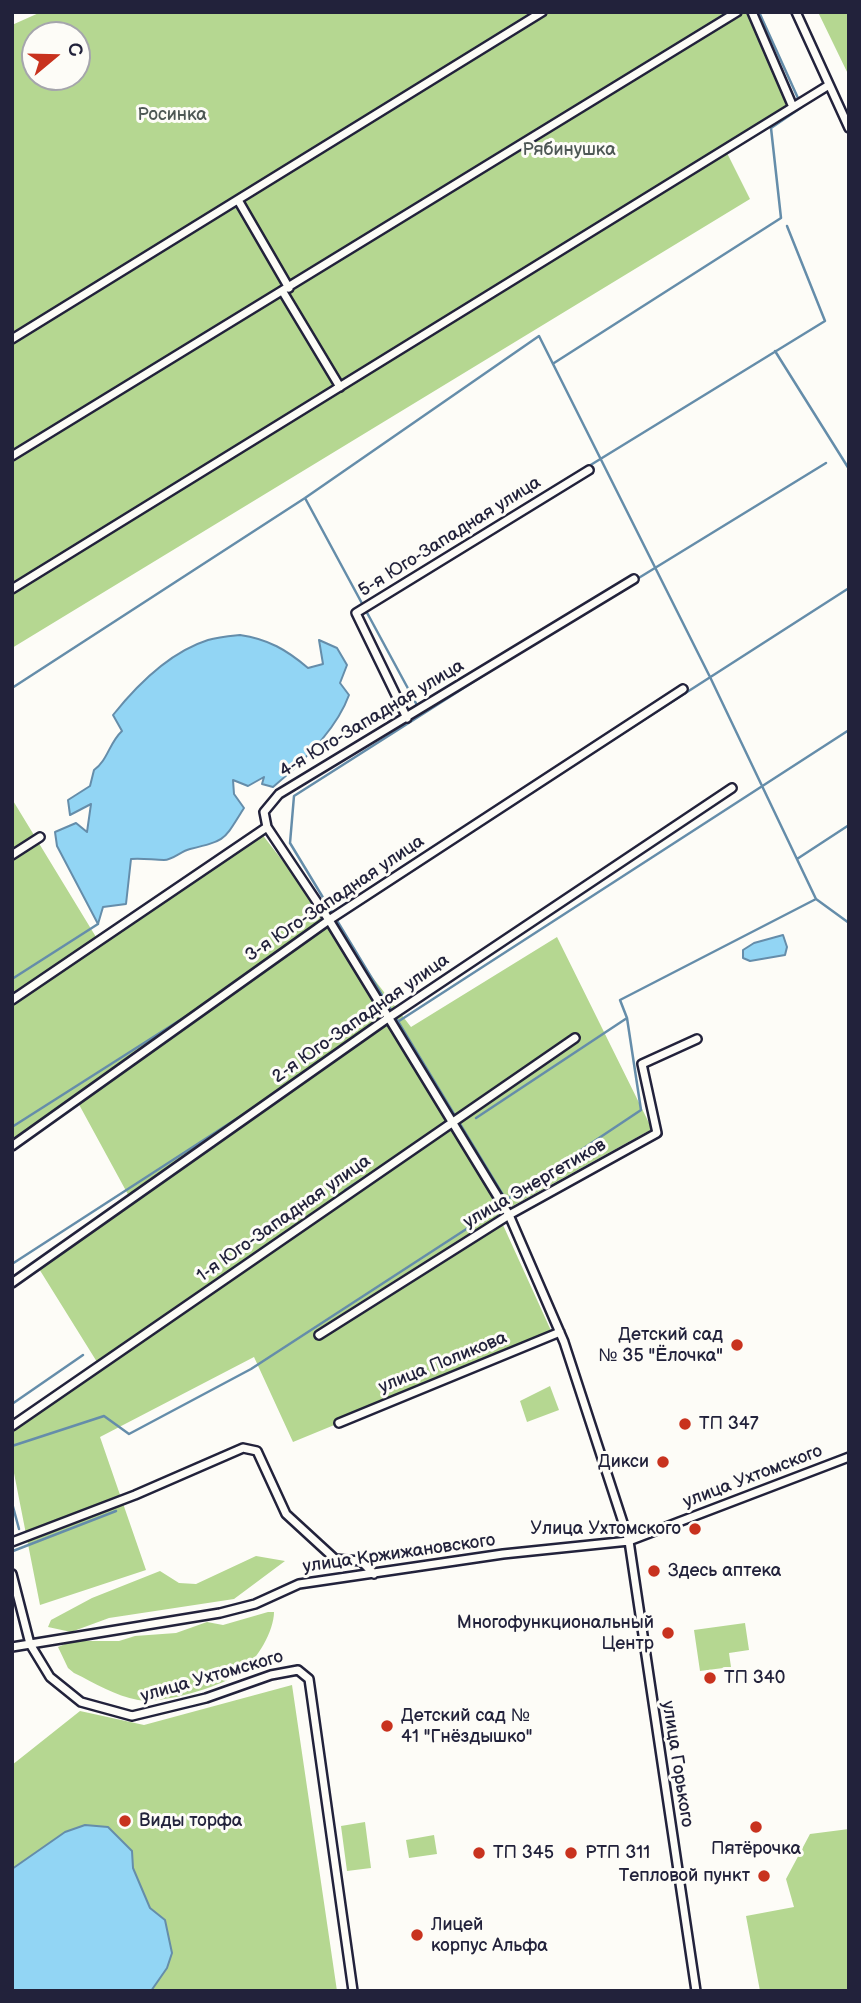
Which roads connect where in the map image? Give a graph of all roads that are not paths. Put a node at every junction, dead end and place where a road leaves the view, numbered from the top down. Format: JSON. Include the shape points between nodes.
{"nodes":[{"id":1,"x":542,"y":12,"type":"edge"},
{"id":2,"x":737,"y":12,"type":"edge"},
{"id":3,"x":752,"y":12,"type":"edge"},
{"id":4,"x":796,"y":12,"type":"edge"},
{"id":5,"x":829,"y":85,"type":"junction"},
{"id":6,"x":793,"y":107,"type":"junction"},
{"id":7,"x":849,"y":128,"type":"edge"},
{"id":8,"x":238,"y":200,"type":"junction"},
{"id":9,"x":286,"y":290,"type":"junction"},
{"id":10,"x":12,"y":339,"type":"edge"},
{"id":11,"x":340,"y":387,"type":"junction"},
{"id":12,"x":12,"y":456,"type":"edge"},
{"id":13,"x":589,"y":470,"type":"dead end"},
{"id":14,"x":634,"y":579,"type":"dead end"},
{"id":15,"x":12,"y":589,"type":"edge"},
{"id":16,"x":683,"y":690,"type":"dead end"},
{"id":17,"x":407,"y":718,"type":"junction"},
{"id":18,"x":732,"y":788,"type":"dead end"},
{"id":19,"x":267,"y":827,"type":"junction"},
{"id":20,"x":40,"y":837,"type":"dead end"},
{"id":21,"x":12,"y":855,"type":"edge"},
{"id":22,"x":328,"y":920,"type":"junction"},
{"id":23,"x":12,"y":1000,"type":"edge"},
{"id":24,"x":388,"y":1018,"type":"junction"},
{"id":25,"x":575,"y":1038,"type":"dead end"},
{"id":26,"x":696,"y":1039,"type":"dead end"},
{"id":27,"x":452,"y":1122,"type":"junction"},
{"id":28,"x":12,"y":1146,"type":"edge"},
{"id":29,"x":509,"y":1215,"type":"junction"},
{"id":30,"x":12,"y":1283,"type":"edge"},
{"id":31,"x":560,"y":1332,"type":"junction"},
{"id":32,"x":319,"y":1335,"type":"dead end"},
{"id":33,"x":339,"y":1423,"type":"dead end"},
{"id":34,"x":12,"y":1426,"type":"edge"},
{"id":35,"x":849,"y":1457,"type":"edge"},
{"id":36,"x":629,"y":1541,"type":"junction"},
{"id":37,"x":12,"y":1542,"type":"edge"},
{"id":38,"x":12,"y":1574,"type":"edge"},
{"id":39,"x":374,"y":1574,"type":"junction"},
{"id":40,"x":30,"y":1644,"type":"junction"},
{"id":41,"x":12,"y":1647,"type":"edge"},
{"id":42,"x":353,"y":1991,"type":"edge"},
{"id":43,"x":696,"y":1991,"type":"edge"}],
"edges":[{"from":1,"to":8,"type":"street"},
{"from":2,"to":9,"type":"street"},
{"from":3,"to":6,"type":"street"},
{"from":4,"to":5,"type":"street"},
{"from":5,"to":6,"type":"street"},
{"from":5,"to":7,"type":"street"},
{"from":6,"to":11,"type":"street"},
{"from":8,"to":9,"type":"street"},
{"from":8,"to":10,"type":"street"},
{"from":9,"to":11,"type":"street"},
{"from":9,"to":12,"type":"street"},
{"from":11,"to":15,"type":"street"},
{"from":13,"to":17,"type":"street","name":"5-я Юго-Западная улица","via":[[356,613]]},
{"from":14,"to":17,"type":"street","name":"4-я Юго-Западная улица"},
{"from":16,"to":22,"type":"street","name":"3-я Юго-Западная улица"},
{"from":17,"to":19,"type":"street","name":"4-я Юго-Западная улица","via":[[279,794],[264,812]]},
{"from":18,"to":24,"type":"street","name":"2-я Юго-Западная улица"},
{"from":19,"to":22,"type":"street","name":"улица Горького"},
{"from":19,"to":23,"type":"street"},
{"from":20,"to":21,"type":"street"},
{"from":22,"to":24,"type":"street","name":"улица Горького"},
{"from":22,"to":28,"type":"street","name":"3-я Юго-Западная улица"},
{"from":24,"to":27,"type":"street","name":"улица Горького"},
{"from":24,"to":30,"type":"street","name":"2-я Юго-Западная улица"},
{"from":25,"to":27,"type":"street","name":"1-я Юго-Западная улица"},
{"from":26,"to":29,"type":"street","name":"улица Энергетиков","via":[[642,1064],[657,1133]]},
{"from":27,"to":29,"type":"street","name":"улица Горького"},
{"from":27,"to":34,"type":"street","name":"1-я Юго-Западная улица"},
{"from":29,"to":31,"type":"street","name":"улица Горького"},
{"from":29,"to":32,"type":"street","name":"улица Энергетиков"},
{"from":31,"to":33,"type":"street","name":"улица Поликова"},
{"from":31,"to":36,"type":"street","name":"улица Горького"},
{"from":35,"to":36,"type":"street","name":"улица Ухтомского"},
{"from":36,"to":39,"type":"street","name":"улица Кржижановского"},
{"from":36,"to":43,"type":"street","name":"улица Горького"},
{"from":37,"to":39,"type":"street","via":[[243,1448],[257,1451],[286,1514],[335,1559],[361,1561]]},
{"from":38,"to":40,"type":"street","name":"улица Ухтомского"},
{"from":39,"to":40,"type":"street","name":"улица Кржижановского","via":[[299,1584],[255,1604],[220,1613]]},
{"from":40,"to":41,"type":"street","name":"улица Кржижановского"},
{"from":40,"to":42,"type":"street","name":"улица Ухтомского","via":[[50,1677],[81,1702],[132,1716],[206,1699],[271,1675],[298,1670],[307,1676]]}]}
